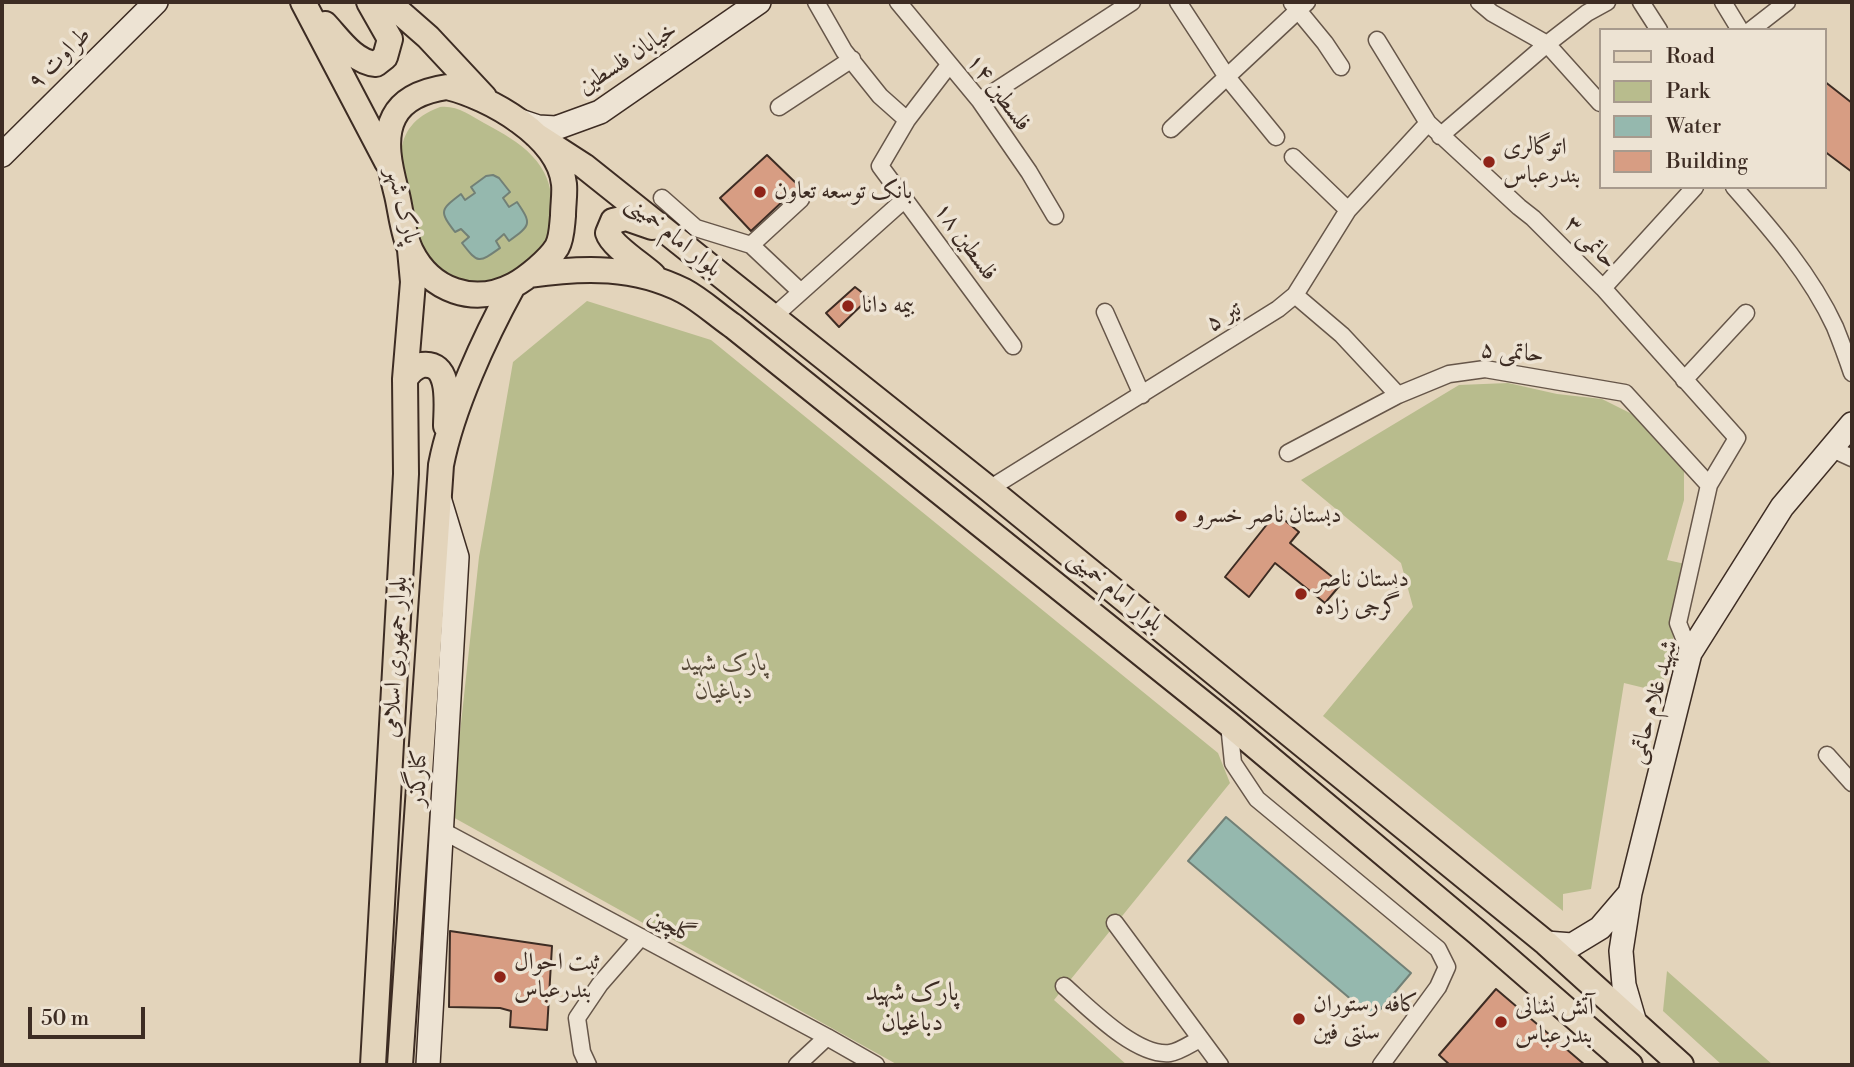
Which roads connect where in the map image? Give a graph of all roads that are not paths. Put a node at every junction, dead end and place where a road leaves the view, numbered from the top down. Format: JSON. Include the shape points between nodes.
{"nodes":[{"id":1,"x":156,"y":2,"type":"edge"},
{"id":2,"x":369,"y":2,"type":"edge"},
{"id":3,"x":388,"y":2,"type":"edge"},
{"id":4,"x":759,"y":2,"type":"edge"},
{"id":5,"x":816,"y":2,"type":"edge"},
{"id":6,"x":898,"y":2,"type":"edge"},
{"id":7,"x":1132,"y":2,"type":"edge"},
{"id":8,"x":1178,"y":2,"type":"edge"},
{"id":9,"x":1479,"y":2,"type":"edge"},
{"id":10,"x":1607,"y":2,"type":"edge"},
{"id":11,"x":1641,"y":2,"type":"edge"},
{"id":12,"x":1723,"y":2,"type":"edge"},
{"id":13,"x":1787,"y":2,"type":"edge"},
{"id":14,"x":305,"y":4,"type":"edge"},
{"id":15,"x":1298,"y":5,"type":"edge"},
{"id":16,"x":1583,"y":7,"type":"edge"},
{"id":17,"x":1658,"y":28,"type":"edge"},
{"id":18,"x":1739,"y":28,"type":"edge"},
{"id":19,"x":1754,"y":28,"type":"edge"},
{"id":20,"x":1377,"y":40,"type":"dead end"},
{"id":21,"x":1547,"y":44,"type":"junction"},
{"id":22,"x":852,"y":59,"type":"junction"},
{"id":23,"x":949,"y":65,"type":"junction"},
{"id":24,"x":1341,"y":67,"type":"dead end"},
{"id":25,"x":1227,"y":76,"type":"junction"},
{"id":26,"x":980,"y":101,"type":"junction"},
{"id":27,"x":1598,"y":101,"type":"edge"},
{"id":28,"x":491,"y":104,"type":"junction"},
{"id":29,"x":779,"y":107,"type":"dead end"},
{"id":30,"x":906,"y":120,"type":"junction"},
{"id":31,"x":1428,"y":123,"type":"junction"},
{"id":32,"x":1171,"y":129,"type":"dead end"},
{"id":33,"x":546,"y":132,"type":"junction"},
{"id":34,"x":1276,"y":136,"type":"dead end"},
{"id":35,"x":1440,"y":136,"type":"junction"},
{"id":36,"x":2,"y":155,"type":"edge"},
{"id":37,"x":1293,"y":157,"type":"dead end"},
{"id":38,"x":392,"y":174,"type":"junction"},
{"id":39,"x":1693,"y":189,"type":"edge"},
{"id":40,"x":1736,"y":189,"type":"edge"},
{"id":41,"x":662,"y":198,"type":"dead end"},
{"id":42,"x":802,"y":199,"type":"dead end"},
{"id":43,"x":905,"y":199,"type":"junction"},
{"id":44,"x":1348,"y":211,"type":"junction"},
{"id":45,"x":1055,"y":216,"type":"dead end"},
{"id":46,"x":663,"y":229,"type":"junction"},
{"id":47,"x":751,"y":244,"type":"junction"},
{"id":48,"x":410,"y":250,"type":"junction"},
{"id":49,"x":521,"y":280,"type":"junction"},
{"id":50,"x":659,"y":280,"type":"junction"},
{"id":51,"x":1603,"y":288,"type":"junction"},
{"id":52,"x":801,"y":292,"type":"junction"},
{"id":53,"x":1295,"y":295,"type":"junction"},
{"id":54,"x":1105,"y":312,"type":"dead end"},
{"id":55,"x":1746,"y":313,"type":"dead end"},
{"id":56,"x":773,"y":317,"type":"junction"},
{"id":57,"x":1834,"y":326,"type":"junction"},
{"id":58,"x":1852,"y":339,"type":"edge"},
{"id":59,"x":1013,"y":346,"type":"dead end"},
{"id":60,"x":1852,"y":373,"type":"edge"},
{"id":61,"x":405,"y":379,"type":"junction"},
{"id":62,"x":1684,"y":380,"type":"junction"},
{"id":63,"x":1142,"y":395,"type":"junction"},
{"id":64,"x":1398,"y":395,"type":"junction"},
{"id":65,"x":1852,"y":424,"type":"edge"},
{"id":66,"x":446,"y":440,"type":"junction"},
{"id":67,"x":1830,"y":448,"type":"junction"},
{"id":68,"x":1288,"y":453,"type":"dead end"},
{"id":69,"x":1852,"y":458,"type":"edge"},
{"id":70,"x":1709,"y":485,"type":"junction"},
{"id":71,"x":989,"y":489,"type":"junction"},
{"id":72,"x":438,"y":496,"type":"junction"},
{"id":73,"x":1690,"y":653,"type":"junction"},
{"id":74,"x":1229,"y":724,"type":"junction"},
{"id":75,"x":1827,"y":755,"type":"dead end"},
{"id":76,"x":1852,"y":783,"type":"edge"},
{"id":77,"x":443,"y":831,"type":"junction"},
{"id":78,"x":1630,"y":893,"type":"junction"},
{"id":79,"x":1115,"y":923,"type":"dead end"},
{"id":80,"x":641,"y":937,"type":"junction"},
{"id":81,"x":1546,"y":943,"type":"junction"},
{"id":82,"x":1064,"y":986,"type":"dead end"},
{"id":83,"x":1635,"y":1023,"type":"junction"},
{"id":84,"x":827,"y":1037,"type":"junction"},
{"id":85,"x":1200,"y":1039,"type":"junction"},
{"id":86,"x":373,"y":1065,"type":"edge"},
{"id":87,"x":400,"y":1065,"type":"edge"},
{"id":88,"x":428,"y":1065,"type":"edge"},
{"id":89,"x":588,"y":1065,"type":"edge"},
{"id":90,"x":797,"y":1065,"type":"edge"},
{"id":91,"x":876,"y":1065,"type":"edge"},
{"id":92,"x":1220,"y":1065,"type":"edge"},
{"id":93,"x":1381,"y":1065,"type":"edge"},
{"id":94,"x":1630,"y":1065,"type":"edge"},
{"id":95,"x":1681,"y":1065,"type":"edge"}],
"edges":[{"from":1,"to":36,"type":"street","name":"طراوت ۹"},
{"from":2,"to":14,"type":"main road","via":[[390,39],[386,57],[376,64],[357,58]]},
{"from":3,"to":28,"type":"main road"},
{"from":4,"to":33,"type":"street","name":"خیابان فلسطین","via":[[600,112]]},
{"from":5,"to":22,"type":"street"},
{"from":6,"to":23,"type":"street","name":"فلسطین ۱۴"},
{"from":7,"to":26,"type":"street"},
{"from":8,"to":25,"type":"street"},
{"from":9,"to":21,"type":"street"},
{"from":10,"to":16,"type":"street"},
{"from":11,"to":17,"type":"street"},
{"from":12,"to":18,"type":"street"},
{"from":13,"to":19,"type":"street"},
{"from":14,"to":38,"type":"main road"},
{"from":15,"to":24,"type":"street"},
{"from":15,"to":25,"type":"street"},
{"from":16,"to":21,"type":"street"},
{"from":20,"to":31,"type":"street","name":"حاتمی ۳"},
{"from":21,"to":27,"type":"street"},
{"from":21,"to":35,"type":"street"},
{"from":22,"to":29,"type":"street"},
{"from":22,"to":30,"type":"street","via":[[880,96]]},
{"from":23,"to":26,"type":"street","name":"فلسطین ۱۴"},
{"from":23,"to":30,"type":"street"},
{"from":25,"to":32,"type":"street"},
{"from":25,"to":34,"type":"street"},
{"from":26,"to":45,"type":"street","name":"فلسطین ۱۴"},
{"from":28,"to":33,"type":"main road","name":"پارک شهر"},
{"from":28,"to":38,"type":"main road","name":"پارک شهر","via":[[447,87],[416,96],[393,120],[388,144]]},
{"from":30,"to":43,"type":"street","name":"فلسطین ۱۸","via":[[880,166]]},
{"from":31,"to":35,"type":"street","name":"حاتمی ۳"},
{"from":31,"to":44,"type":"street","name":"تیر ۵"},
{"from":33,"to":46,"type":"main road","name":"بلوار امام خمینی"},
{"from":33,"to":49,"type":"main road","name":"پارک شهر","via":[[564,182],[561,233],[557,247]]},
{"from":35,"to":51,"type":"street","name":"حاتمی ۳","via":[[1534,218]]},
{"from":37,"to":44,"type":"street"},
{"from":38,"to":48,"type":"main road","name":"پارک شهر"},
{"from":39,"to":51,"type":"street"},
{"from":40,"to":57,"type":"street","via":[[1777,236]]},
{"from":41,"to":47,"type":"street","via":[[696,228]]},
{"from":42,"to":47,"type":"street"},
{"from":43,"to":52,"type":"street"},
{"from":43,"to":59,"type":"street","name":"فلسطین ۱۸"},
{"from":44,"to":53,"type":"street","name":"تیر ۵"},
{"from":46,"to":50,"type":"main road","via":[[621,218],[613,221],[608,233],[615,246]]},
{"from":46,"to":56,"type":"main road","name":"بلوار امام خمینی"},
{"from":47,"to":52,"type":"street"},
{"from":48,"to":49,"type":"main road","name":"پارک شهر","via":[[428,277],[447,289],[487,294]]},
{"from":48,"to":61,"type":"main road","name":"بلوار جمهوری اسلامی","via":[[413,282]]},
{"from":49,"to":50,"type":"main road","name":"بلوار امام خمینی","via":[[598,269],[624,270]]},
{"from":49,"to":66,"type":"main road","name":"بلوار جمهوری اسلامی","via":[[491,326]]},
{"from":50,"to":74,"type":"main road","name":"بلوار امام خمینی","via":[[686,292],[733,326]]},
{"from":51,"to":62,"type":"street","name":"حاتمی ۳"},
{"from":52,"to":56,"type":"street"},
{"from":53,"to":63,"type":"street","name":"تیر ۵"},
{"from":53,"to":64,"type":"street","via":[[1342,335]]},
{"from":54,"to":63,"type":"street"},
{"from":55,"to":62,"type":"street"},
{"from":56,"to":71,"type":"main road","name":"بلوار امام خمینی"},
{"from":57,"to":58,"type":"street"},
{"from":57,"to":60,"type":"street"},
{"from":61,"to":66,"type":"main road","via":[[425,365],[435,367],[444,377]]},
{"from":61,"to":86,"type":"main road","name":"بلوار جمهوری اسلامی","via":[[407,474]]},
{"from":62,"to":70,"type":"street","name":"حاتمی ۳","via":[[1737,438]]},
{"from":63,"to":71,"type":"street","name":"تیر ۵"},
{"from":64,"to":68,"type":"street","name":"حاتمی ۵"},
{"from":64,"to":70,"type":"street","name":"حاتمی ۵","via":[[1448,374],[1485,369],[1625,393]]},
{"from":65,"to":67,"type":"street","name":"شهید غلام حاتمی"},
{"from":66,"to":72,"type":"main road","name":"بلوار جمهوری اسلامی"},
{"from":67,"to":69,"type":"street"},
{"from":67,"to":73,"type":"street","name":"شهید غلام حاتمی","via":[[1782,507]]},
{"from":70,"to":73,"type":"street","via":[[1678,622]]},
{"from":71,"to":81,"type":"main road","name":"بلوار امام خمینی"},
{"from":72,"to":77,"type":"street","name":"کنارگذر","via":[[457,557]]},
{"from":72,"to":87,"type":"main road","name":"بلوار جمهوری اسلامی"},
{"from":73,"to":78,"type":"street","name":"شهید غلام حاتمی"},
{"from":74,"to":93,"type":"street","via":[[1233,763],[1256,799],[1438,949],[1447,967],[1438,987]]},
{"from":74,"to":94,"type":"main road","name":"بلوار امام خمینی"},
{"from":75,"to":76,"type":"street"},
{"from":77,"to":80,"type":"street","name":"گلچین"},
{"from":77,"to":88,"type":"street","name":"کنارگذر"},
{"from":78,"to":81,"type":"street","name":"شهید غلام حاتمی","via":[[1601,928],[1572,945]]},
{"from":78,"to":83,"type":"street","via":[[1621,950],[1624,985]]},
{"from":79,"to":85,"type":"street"},
{"from":80,"to":84,"type":"street","name":"گلچین"},
{"from":80,"to":89,"type":"street","via":[[577,1018]]},
{"from":81,"to":83,"type":"main road","name":"بلوار امام خمینی"},
{"from":82,"to":85,"type":"street","via":[[1142,1048],[1171,1053]]},
{"from":83,"to":95,"type":"main road","name":"بلوار امام خمینی"},
{"from":84,"to":90,"type":"street"},
{"from":84,"to":91,"type":"street","name":"گلچین"},
{"from":85,"to":92,"type":"street"}]}
